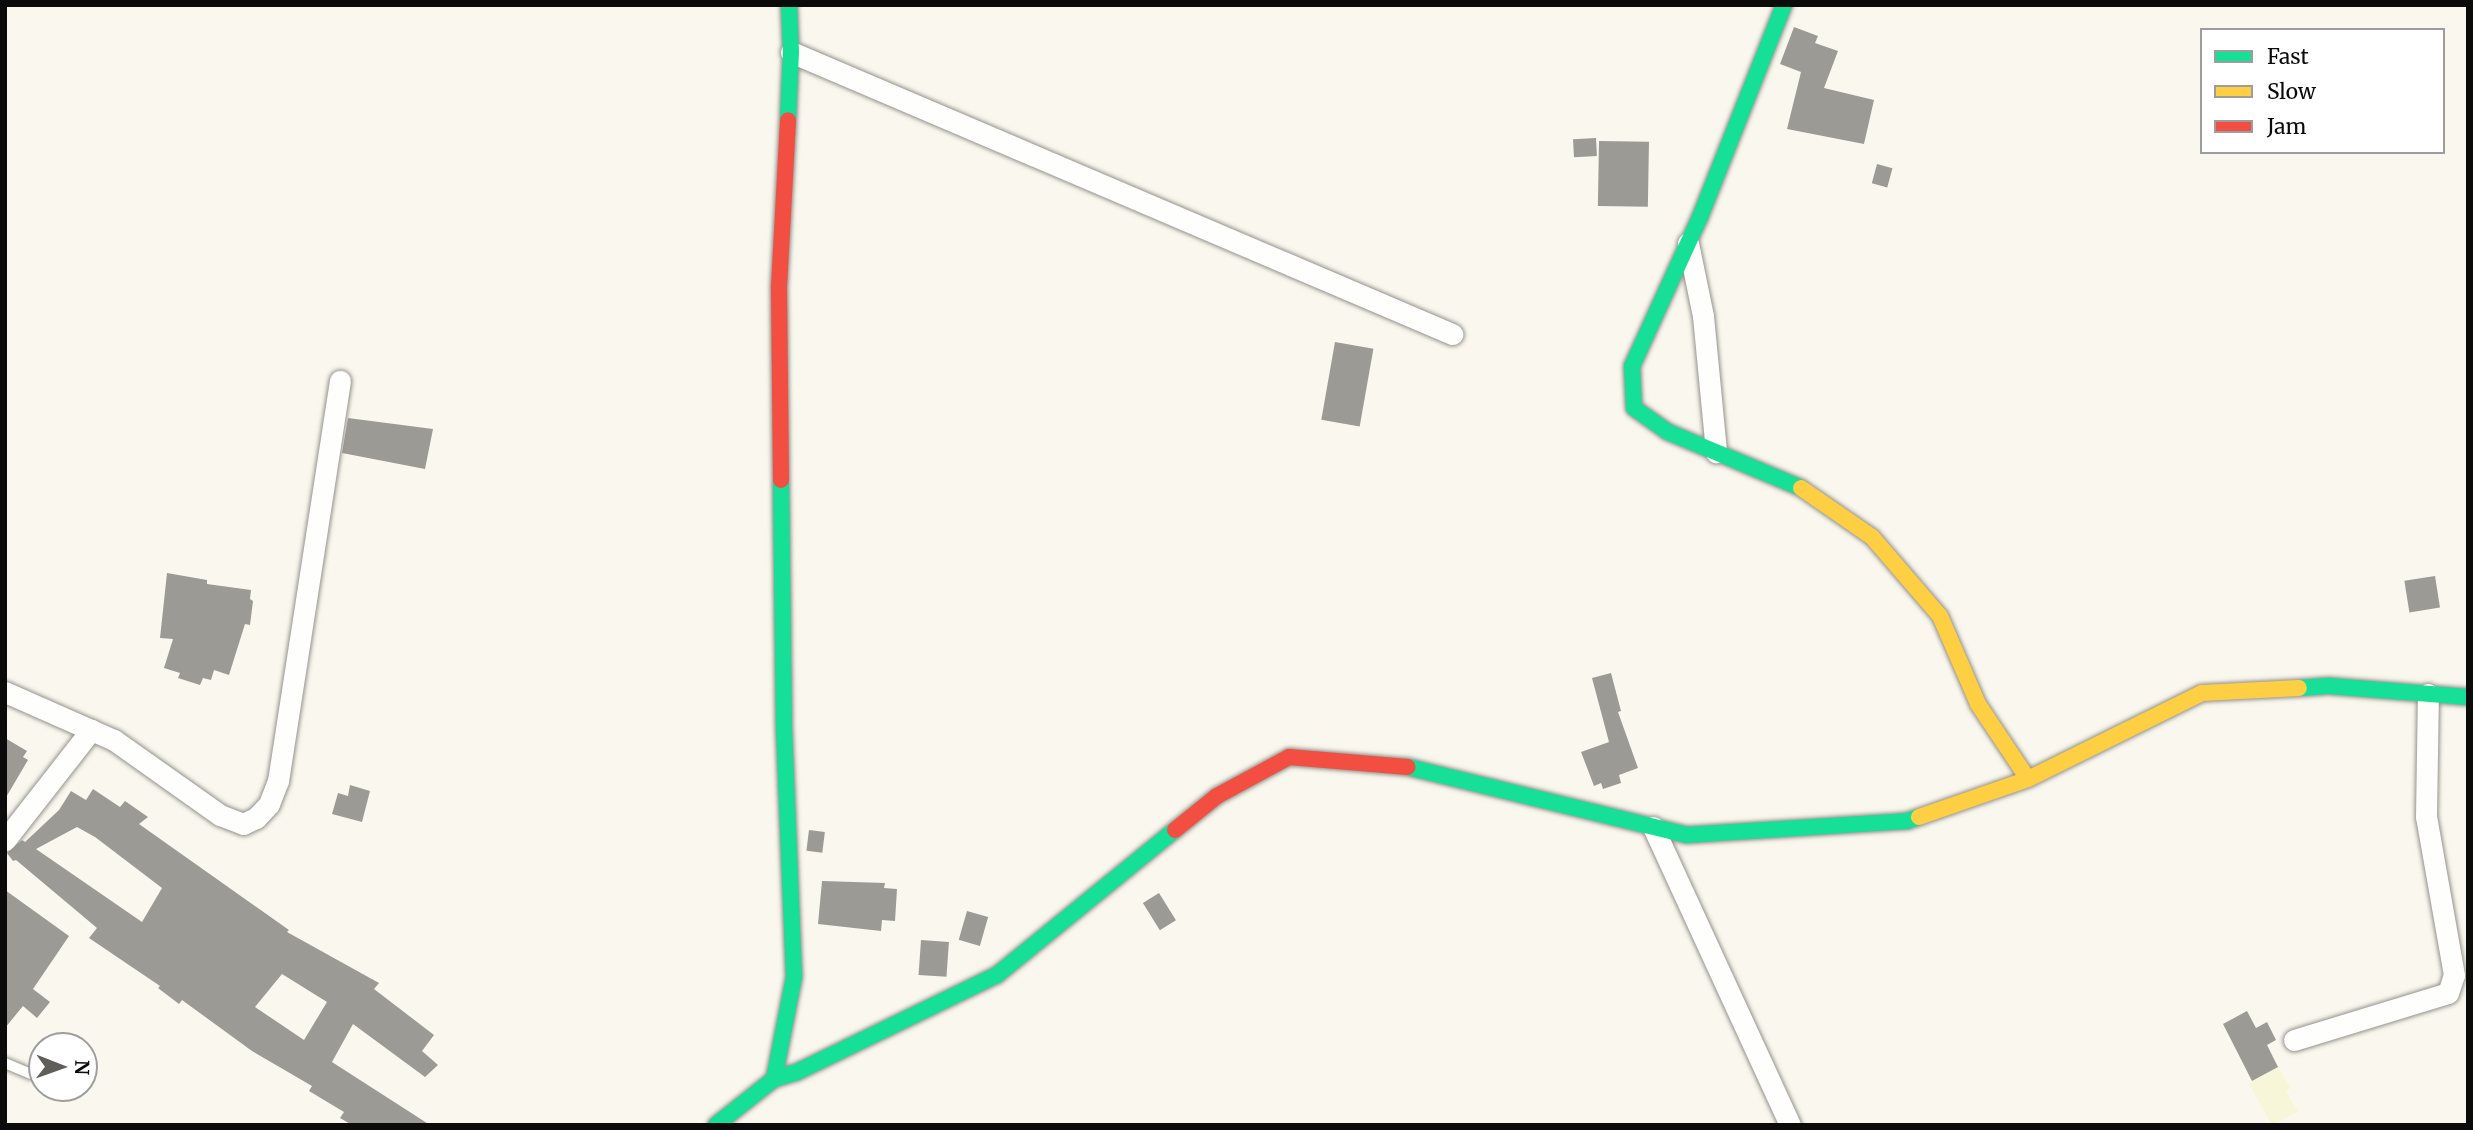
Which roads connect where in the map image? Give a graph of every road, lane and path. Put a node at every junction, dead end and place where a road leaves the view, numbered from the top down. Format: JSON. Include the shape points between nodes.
{"nodes":[{"id":1,"x":789,"y":5,"type":"edge"},
{"id":2,"x":1784,"y":5,"type":"edge"},
{"id":3,"x":791,"y":52,"type":"junction"},
{"id":4,"x":1688,"y":243,"type":"junction"},
{"id":5,"x":1452,"y":334,"type":"dead end"},
{"id":6,"x":340,"y":381,"type":"dead end"},
{"id":7,"x":1716,"y":453,"type":"junction"},
{"id":8,"x":5,"y":692,"type":"edge"},
{"id":9,"x":2428,"y":694,"type":"junction"},
{"id":10,"x":2468,"y":697,"type":"edge"},
{"id":11,"x":91,"y":730,"type":"junction"},
{"id":12,"x":2028,"y":779,"type":"junction"},
{"id":13,"x":1653,"y":827,"type":"junction"},
{"id":14,"x":5,"y":840,"type":"edge"},
{"id":15,"x":2294,"y":1040,"type":"dead end"},
{"id":16,"x":5,"y":1063,"type":"edge"},
{"id":17,"x":28,"y":1073,"type":"edge"},
{"id":18,"x":774,"y":1079,"type":"junction"},
{"id":19,"x":716,"y":1125,"type":"edge"},
{"id":20,"x":1790,"y":1125,"type":"edge"}],
"edges":[{"from":1,"to":3,"type":"street"},
{"from":2,"to":4,"type":"street"},
{"from":3,"to":5,"type":"street"},
{"from":3,"to":18,"type":"street","via":[[779,287],[784,730],[794,977]]},
{"from":4,"to":7,"type":"street","via":[[1703,316]]},
{"from":4,"to":7,"type":"street","via":[[1632,366],[1634,408],[1668,432]]},
{"from":6,"to":11,"type":"street","via":[[278,781],[269,804],[243,824],[219,815],[114,740]]},
{"from":7,"to":12,"type":"street","via":[[1794,483],[1872,537],[1940,616],[1979,704]]},
{"from":8,"to":11,"type":"street"},
{"from":9,"to":10,"type":"street"},
{"from":9,"to":12,"type":"street","via":[[2330,686],[2202,692]]},
{"from":9,"to":15,"type":"street","via":[[2426,817],[2454,975],[2448,993]]},
{"from":11,"to":14,"type":"street"},
{"from":12,"to":13,"type":"street","via":[[1908,821],[1686,835]]},
{"from":13,"to":18,"type":"street","via":[[1421,768],[1289,757],[1217,796],[997,975]]},
{"from":13,"to":20,"type":"street"},
{"from":16,"to":17,"type":"lane"},
{"from":18,"to":19,"type":"street"}]}
